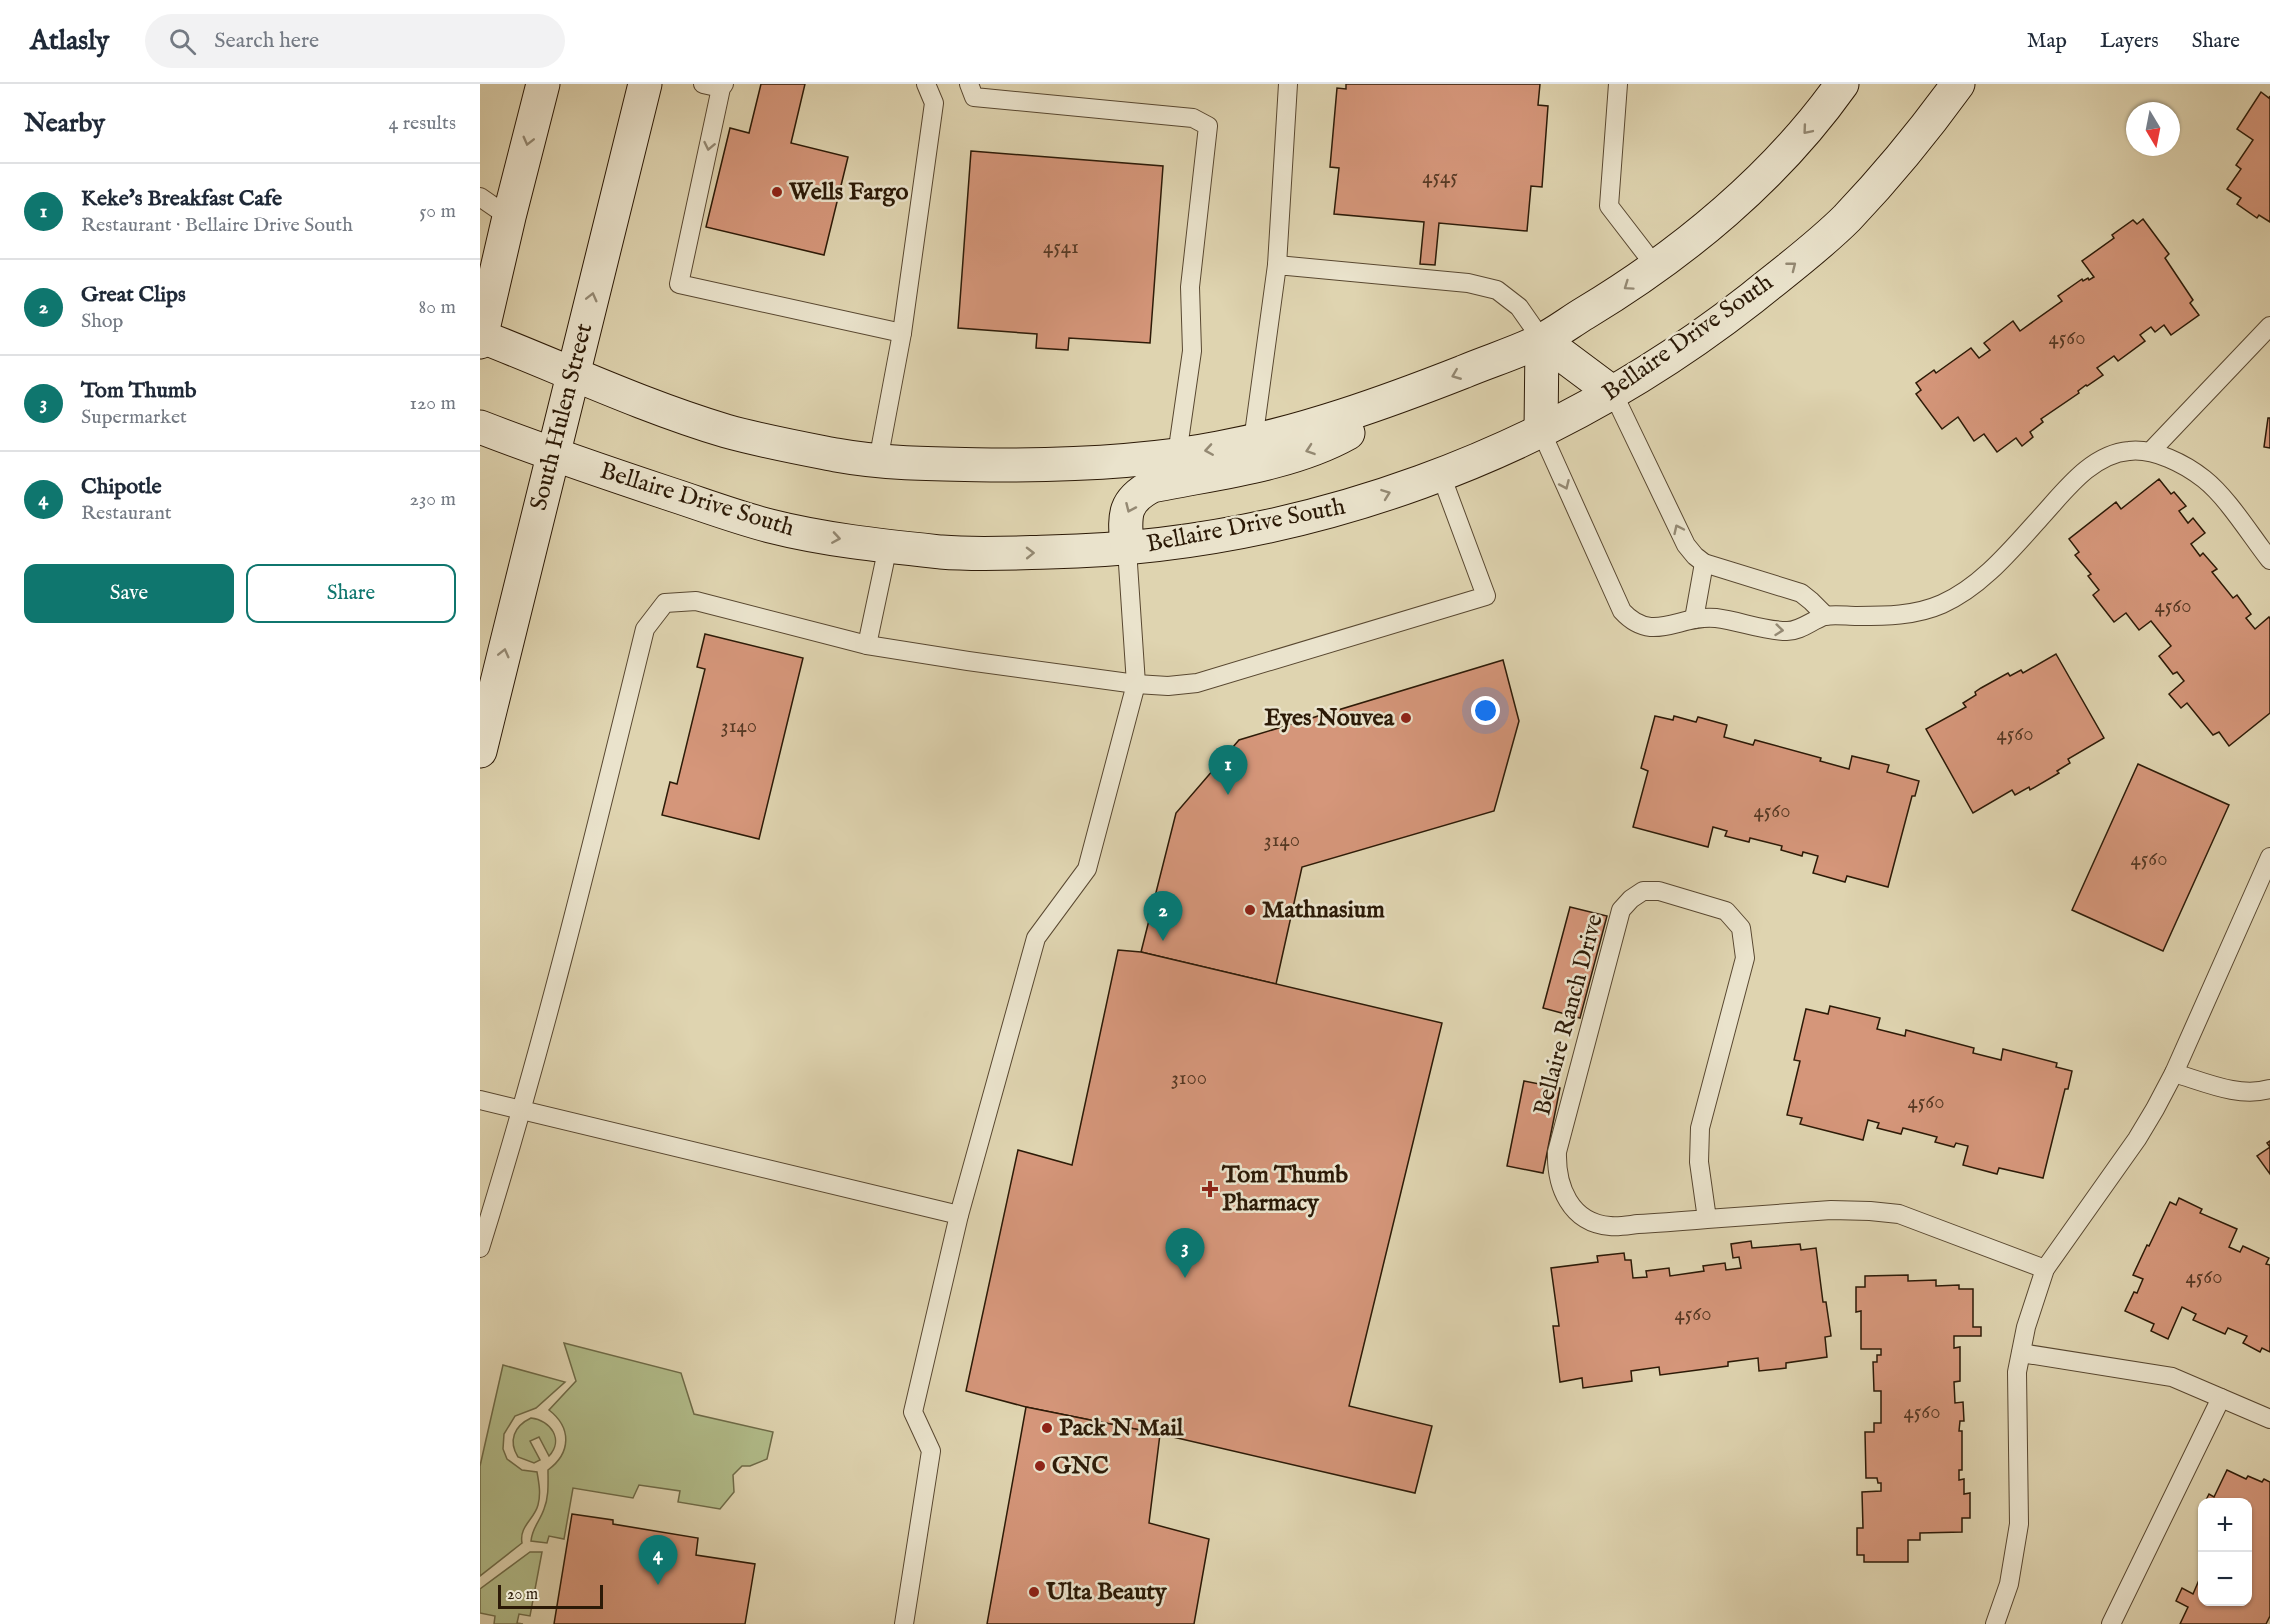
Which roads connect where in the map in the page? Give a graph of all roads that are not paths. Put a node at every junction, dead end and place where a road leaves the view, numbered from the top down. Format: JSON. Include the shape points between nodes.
{"nodes":[{"id":1,"x":543,"y":84,"type":"edge"},
{"id":2,"x":645,"y":84,"type":"edge"},
{"id":3,"x":703,"y":84,"type":"edge"},
{"id":4,"x":926,"y":84,"type":"edge"},
{"id":5,"x":969,"y":84,"type":"edge"},
{"id":6,"x":1288,"y":84,"type":"edge"},
{"id":7,"x":1618,"y":84,"type":"edge"},
{"id":8,"x":1842,"y":84,"type":"edge"},
{"id":9,"x":1958,"y":84,"type":"edge"},
{"id":10,"x":723,"y":86,"type":"edge"},
{"id":11,"x":480,"y":197,"type":"edge"},
{"id":12,"x":509,"y":217,"type":"junction"},
{"id":13,"x":1277,"y":265,"type":"junction"},
{"id":14,"x":1656,"y":267,"type":"junction"},
{"id":15,"x":2270,"y":326,"type":"edge"},
{"id":16,"x":902,"y":333,"type":"junction"},
{"id":17,"x":480,"y":338,"type":"edge"},
{"id":18,"x":1542,"y":340,"type":"junction"},
{"id":19,"x":573,"y":373,"type":"junction"},
{"id":20,"x":1613,"y":393,"type":"junction"},
{"id":21,"x":1395,"y":397,"type":"junction"},
{"id":22,"x":480,"y":427,"type":"edge"},
{"id":23,"x":1541,"y":431,"type":"junction"},
{"id":24,"x":1253,"y":441,"type":"junction"},
{"id":25,"x":2151,"y":451,"type":"junction"},
{"id":26,"x":1177,"y":454,"type":"junction"},
{"id":27,"x":552,"y":455,"type":"junction"},
{"id":28,"x":878,"y":461,"type":"junction"},
{"id":29,"x":1441,"y":475,"type":"junction"},
{"id":30,"x":888,"y":546,"type":"junction"},
{"id":31,"x":1127,"y":549,"type":"junction"},
{"id":32,"x":2270,"y":561,"type":"edge"},
{"id":33,"x":1704,"y":563,"type":"junction"},
{"id":34,"x":1826,"y":616,"type":"junction"},
{"id":35,"x":1694,"y":619,"type":"junction"},
{"id":36,"x":867,"y":645,"type":"junction"},
{"id":37,"x":1136,"y":684,"type":"junction"},
{"id":38,"x":480,"y":751,"type":"edge"},
{"id":39,"x":2270,"y":857,"type":"edge"},
{"id":40,"x":2174,"y":1073,"type":"junction"},
{"id":41,"x":2270,"y":1089,"type":"edge"},
{"id":42,"x":480,"y":1100,"type":"edge"},
{"id":43,"x":522,"y":1109,"type":"junction"},
{"id":44,"x":959,"y":1215,"type":"junction"},
{"id":45,"x":1707,"y":1219,"type":"junction"},
{"id":46,"x":480,"y":1248,"type":"edge"},
{"id":47,"x":2045,"y":1269,"type":"junction"},
{"id":48,"x":2021,"y":1353,"type":"junction"},
{"id":49,"x":2221,"y":1398,"type":"junction"},
{"id":50,"x":2270,"y":1419,"type":"edge"},
{"id":51,"x":904,"y":1624,"type":"edge"},
{"id":52,"x":1996,"y":1624,"type":"edge"},
{"id":53,"x":2111,"y":1624,"type":"edge"}],
"edges":[{"from":1,"to":12,"type":"main road","one_way":true},
{"from":19,"to":2,"type":"main road","name":"South Hulen Street","one_way":true},
{"from":3,"to":10,"type":"lane"},
{"from":4,"to":16,"type":"lane","via":[[934,103]]},
{"from":5,"to":26,"type":"lane","via":[[974,97],[1193,118],[1208,126],[1190,287],[1192,351]]},
{"from":6,"to":13,"type":"lane"},
{"from":7,"to":14,"type":"lane","via":[[1609,206]]},
{"from":8,"to":14,"type":"main road","one_way":true,"via":[[1805,133],[1769,170]]},
{"from":20,"to":9,"type":"main road","name":"Bellaire Drive South","one_way":true,"via":[[1719,323],[1805,256],[1891,168]]},
{"from":10,"to":16,"type":"lane","one_way":true,"via":[[679,284]]},
{"from":11,"to":12,"type":"lane"},
{"from":12,"to":17,"type":"main road"},
{"from":13,"to":18,"type":"lane","via":[[1468,282],[1497,290],[1519,307]]},
{"from":13,"to":24,"type":"lane"},
{"from":14,"to":18,"type":"main road","one_way":true},
{"from":15,"to":25,"type":"lane"},
{"from":16,"to":28,"type":"lane"},
{"from":17,"to":19,"type":"main road"},
{"from":18,"to":20,"type":"main road"},
{"from":18,"to":21,"type":"main road","one_way":true},
{"from":18,"to":23,"type":"main road"},
{"from":19,"to":27,"type":"main road","name":"South Hulen Street"},
{"from":19,"to":28,"type":"main road","via":[[728,431]]},
{"from":20,"to":23,"type":"main road","name":"Bellaire Drive South"},
{"from":33,"to":20,"type":"lane","one_way":true,"via":[[1686,545]]},
{"from":21,"to":24,"type":"main road"},
{"from":21,"to":31,"type":"main road","one_way":true,"via":[[1365,423],[1321,446],[1248,467],[1152,486],[1141,492],[1126,510]]},
{"from":22,"to":27,"type":"main road","name":"Bellaire Drive South"},
{"from":23,"to":29,"type":"main road","name":"Bellaire Drive South"},
{"from":23,"to":35,"type":"lane","one_way":true,"via":[[1622,611],[1648,628]]},
{"from":24,"to":26,"type":"main road","one_way":true},
{"from":25,"to":32,"type":"lane","via":[[2205,480]]},
{"from":25,"to":34,"type":"lane","via":[[2128,451],[2094,465],[1983,576],[1941,605],[1905,614]]},
{"from":26,"to":28,"type":"main road","via":[[1029,465]]},
{"from":27,"to":30,"type":"main road","name":"Bellaire Drive South","one_way":true,"via":[[769,526]]},
{"from":38,"to":27,"type":"main road","name":"South Hulen Street","one_way":true},
{"from":31,"to":29,"type":"main road","name":"Bellaire Drive South","one_way":true,"via":[[1304,519]]},
{"from":29,"to":37,"type":"lane","via":[[1486,596],[1197,683]]},
{"from":30,"to":31,"type":"main road","name":"Bellaire Drive South","one_way":true,"via":[[1006,553]]},
{"from":30,"to":36,"type":"lane"},
{"from":31,"to":37,"type":"lane"},
{"from":33,"to":34,"type":"lane","via":[[1795,590]]},
{"from":33,"to":35,"type":"lane"},
{"from":35,"to":34,"type":"lane","one_way":true,"via":[[1714,618],[1790,631]]},
{"from":36,"to":37,"type":"lane"},
{"from":36,"to":43,"type":"lane","via":[[696,601],[666,603],[645,629]]},
{"from":37,"to":44,"type":"lane","via":[[1087,869],[1036,938]]},
{"from":39,"to":40,"type":"lane"},
{"from":40,"to":41,"type":"lane","via":[[2233,1091],[2253,1093]]},
{"from":40,"to":47,"type":"lane","via":[[2137,1139]]},
{"from":42,"to":43,"type":"lane"},
{"from":43,"to":44,"type":"lane"},
{"from":43,"to":46,"type":"lane"},
{"from":44,"to":51,"type":"lane","via":[[913,1412],[931,1451]]},
{"from":45,"to":45,"type":"lane","name":"Bellaire Ranch Drive","via":[[1700,1128],[1745,958],[1745,945],[1741,928],[1726,911],[1659,891],[1643,891],[1630,898],[1621,910],[1557,1152],[1557,1172],[1571,1205],[1589,1219],[1609,1226]]},
{"from":45,"to":47,"type":"lane","name":"Bellaire Ranch Drive","via":[[1831,1210],[1899,1214]]},
{"from":47,"to":48,"type":"lane"},
{"from":48,"to":49,"type":"lane","via":[[2172,1377]]},
{"from":48,"to":52,"type":"lane","via":[[2016,1372],[2019,1524],[2009,1584]]},
{"from":49,"to":50,"type":"lane"},
{"from":49,"to":53,"type":"lane"}]}
